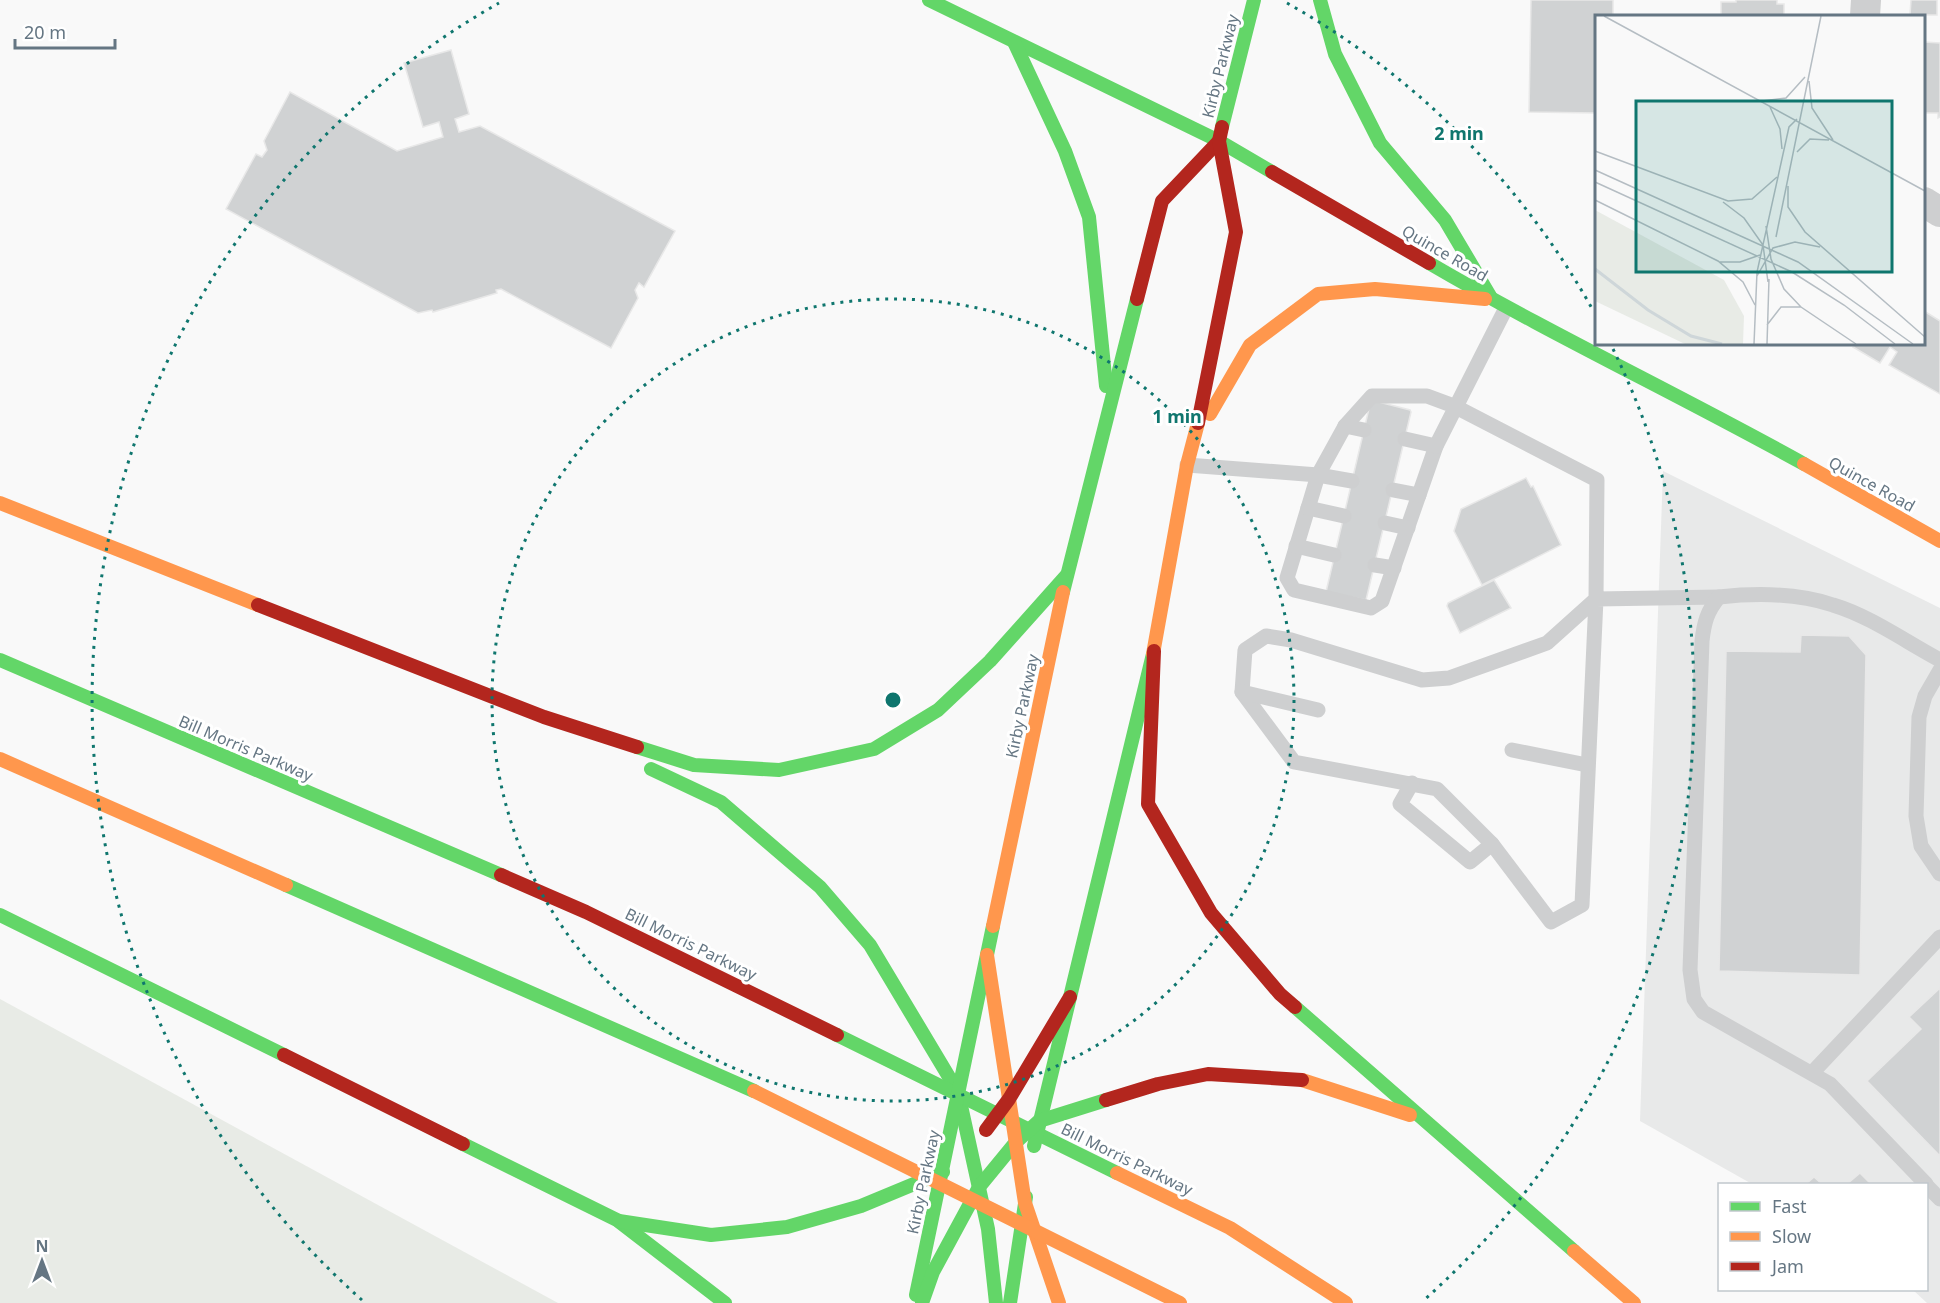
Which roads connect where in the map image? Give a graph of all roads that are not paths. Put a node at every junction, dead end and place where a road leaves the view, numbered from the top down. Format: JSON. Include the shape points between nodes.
{"nodes":[{"id":1,"x":1254,"y":0,"type":"edge"},
{"id":2,"x":1320,"y":0,"type":"edge"},
{"id":3,"x":1866,"y":0,"type":"edge"},
{"id":4,"x":967,"y":1,"type":"edge"},
{"id":5,"x":932,"y":2,"type":"edge"},
{"id":6,"x":1865,"y":15,"type":"edge"},
{"id":7,"x":1015,"y":44,"type":"junction"},
{"id":8,"x":1219,"y":141,"type":"junction"},
{"id":9,"x":1925,"y":203,"type":"edge"},
{"id":10,"x":1940,"y":212,"type":"edge"},
{"id":11,"x":1499,"y":304,"type":"junction"},
{"id":12,"x":1454,"y":406,"type":"junction"},
{"id":13,"x":1108,"y":414,"type":"junction"},
{"id":14,"x":1345,"y":426,"type":"junction"},
{"id":15,"x":1364,"y":430,"type":"dead end"},
{"id":16,"x":1195,"y":439,"type":"junction"},
{"id":17,"x":1405,"y":439,"type":"dead end"},
{"id":18,"x":1436,"y":446,"type":"junction"},
{"id":19,"x":1187,"y":465,"type":"junction"},
{"id":20,"x":1318,"y":475,"type":"junction"},
{"id":21,"x":1352,"y":481,"type":"dead end"},
{"id":22,"x":1393,"y":490,"type":"dead end"},
{"id":23,"x":1419,"y":495,"type":"junction"},
{"id":24,"x":0,"y":503,"type":"edge"},
{"id":25,"x":1308,"y":508,"type":"junction"},
{"id":26,"x":1344,"y":516,"type":"dead end"},
{"id":27,"x":1385,"y":523,"type":"dead end"},
{"id":28,"x":1408,"y":528,"type":"junction"},
{"id":29,"x":1940,"y":541,"type":"edge"},
{"id":30,"x":1296,"y":546,"type":"junction"},
{"id":31,"x":1334,"y":555,"type":"dead end"},
{"id":32,"x":1375,"y":565,"type":"dead end"},
{"id":33,"x":1394,"y":568,"type":"junction"},
{"id":34,"x":1066,"y":576,"type":"junction"},
{"id":35,"x":1719,"y":597,"type":"junction"},
{"id":36,"x":1596,"y":599,"type":"junction"},
{"id":37,"x":1154,"y":651,"type":"junction"},
{"id":38,"x":0,"y":660,"type":"edge"},
{"id":39,"x":1940,"y":660,"type":"edge"},
{"id":40,"x":1940,"y":670,"type":"edge"},
{"id":41,"x":1242,"y":692,"type":"junction"},
{"id":42,"x":1318,"y":710,"type":"dead end"},
{"id":43,"x":544,"y":717,"type":"junction"},
{"id":44,"x":1512,"y":750,"type":"dead end"},
{"id":45,"x":0,"y":759,"type":"edge"},
{"id":46,"x":1587,"y":765,"type":"junction"},
{"id":47,"x":1412,"y":783,"type":"junction"},
{"id":48,"x":1492,"y":844,"type":"junction"},
{"id":49,"x":1940,"y":874,"type":"edge"},
{"id":50,"x":0,"y":915,"type":"edge"},
{"id":51,"x":1940,"y":937,"type":"edge"},
{"id":52,"x":987,"y":955,"type":"junction"},
{"id":53,"x":1070,"y":997,"type":"junction"},
{"id":54,"x":1812,"y":1073,"type":"junction"},
{"id":55,"x":958,"y":1092,"type":"junction"},
{"id":56,"x":1009,"y":1099,"type":"junction"},
{"id":57,"x":1426,"y":1120,"type":"junction"},
{"id":58,"x":1039,"y":1121,"type":"junction"},
{"id":59,"x":1016,"y":1142,"type":"junction"},
{"id":60,"x":971,"y":1151,"type":"junction"},
{"id":61,"x":942,"y":1173,"type":"junction"},
{"id":62,"x":1924,"y":1183,"type":"edge"},
{"id":63,"x":979,"y":1187,"type":"junction"},
{"id":64,"x":1928,"y":1187,"type":"edge"},
{"id":65,"x":1940,"y":1199,"type":"edge"},
{"id":66,"x":1025,"y":1203,"type":"junction"},
{"id":67,"x":617,"y":1220,"type":"junction"},
{"id":68,"x":724,"y":1303,"type":"edge"},
{"id":69,"x":915,"y":1303,"type":"edge"},
{"id":70,"x":921,"y":1303,"type":"edge"},
{"id":71,"x":996,"y":1303,"type":"edge"},
{"id":72,"x":1010,"y":1303,"type":"edge"},
{"id":73,"x":1059,"y":1303,"type":"edge"},
{"id":74,"x":1180,"y":1303,"type":"edge"},
{"id":75,"x":1346,"y":1303,"type":"edge"},
{"id":76,"x":1634,"y":1303,"type":"edge"}],
"edges":[{"from":1,"to":8,"type":"main road","name":"Kirby Parkway"},
{"from":2,"to":11,"type":"main road","via":[[1335,54],[1380,143],[1445,220]]},
{"from":3,"to":6,"type":"street"},
{"from":4,"to":5,"type":"main road"},
{"from":5,"to":7,"type":"main road","name":"Quince Road"},
{"from":7,"to":8,"type":"main road","name":"Quince Road"},
{"from":7,"to":13,"type":"main road","via":[[1065,151],[1089,217]]},
{"from":8,"to":11,"type":"main road","name":"Quince Road"},
{"from":8,"to":13,"type":"main road","name":"Kirby Parkway","via":[[1162,201]]},
{"from":8,"to":16,"type":"main road","name":"Kirby Parkway","via":[[1236,232]]},
{"from":9,"to":10,"type":"street"},
{"from":11,"to":12,"type":"lane"},
{"from":11,"to":16,"type":"main road","via":[[1375,290],[1318,294],[1250,345]]},
{"from":11,"to":29,"type":"main road","name":"Quince Road","via":[[1702,407]]},
{"from":12,"to":14,"type":"lane","via":[[1426,396],[1372,396]]},
{"from":12,"to":18,"type":"lane"},
{"from":12,"to":36,"type":"lane","via":[[1598,480]]},
{"from":13,"to":34,"type":"main road","name":"Kirby Parkway"},
{"from":14,"to":15,"type":"lane"},
{"from":14,"to":20,"type":"lane"},
{"from":16,"to":19,"type":"main road","name":"Kirby Parkway"},
{"from":17,"to":18,"type":"lane"},
{"from":18,"to":23,"type":"lane"},
{"from":19,"to":20,"type":"lane"},
{"from":19,"to":37,"type":"main road","name":"Kirby Parkway"},
{"from":20,"to":21,"type":"lane"},
{"from":20,"to":25,"type":"lane"},
{"from":22,"to":23,"type":"lane"},
{"from":23,"to":28,"type":"lane"},
{"from":24,"to":43,"type":"main road"},
{"from":25,"to":26,"type":"lane"},
{"from":25,"to":30,"type":"lane"},
{"from":27,"to":28,"type":"lane"},
{"from":28,"to":33,"type":"lane"},
{"from":30,"to":31,"type":"lane"},
{"from":30,"to":33,"type":"lane","via":[[1287,574],[1291,587],[1358,607],[1379,605]]},
{"from":32,"to":33,"type":"lane"},
{"from":34,"to":43,"type":"main road","via":[[990,661],[938,710],[874,749],[779,770],[694,765]]},
{"from":34,"to":52,"type":"main road","name":"Kirby Parkway"},
{"from":35,"to":36,"type":"lane"},
{"from":35,"to":39,"type":"lane","via":[[1790,596],[1827,603]]},
{"from":35,"to":54,"type":"lane","via":[[1706,615],[1702,641],[1690,984],[1694,999],[1709,1016]]},
{"from":36,"to":41,"type":"lane","via":[[1547,643],[1449,678],[1422,680],[1266,636],[1245,650]]},
{"from":36,"to":46,"type":"lane"},
{"from":37,"to":53,"type":"main road","name":"Kirby Parkway"},
{"from":37,"to":57,"type":"main road","via":[[1148,804],[1211,913],[1280,994]]},
{"from":38,"to":75,"type":"main road","name":"Bill Morris Parkway","via":[[586,912],[1230,1228]]},
{"from":40,"to":49,"type":"lane","via":[[1925,696],[1919,717],[1916,816],[1921,846]]},
{"from":41,"to":42,"type":"lane"},
{"from":41,"to":47,"type":"lane","via":[[1294,762]]},
{"from":43,"to":55,"type":"main road","via":[[721,802],[795,864],[870,945]]},
{"from":44,"to":46,"type":"lane"},
{"from":45,"to":74,"type":"main road","via":[[758,1093]]},
{"from":46,"to":48,"type":"lane","via":[[1582,905],[1551,922]]},
{"from":47,"to":48,"type":"lane","via":[[1437,789]]},
{"from":47,"to":48,"type":"lane","via":[[1400,804],[1470,862]]},
{"from":50,"to":67,"type":"main road"},
{"from":51,"to":54,"type":"lane"},
{"from":52,"to":55,"type":"main road","name":"Kirby Parkway"},
{"from":52,"to":56,"type":"main road"},
{"from":53,"to":56,"type":"main road"},
{"from":53,"to":58,"type":"main road","name":"Kirby Parkway"},
{"from":54,"to":62,"type":"lane","via":[[1834,1088]]},
{"from":55,"to":60,"type":"main road"},
{"from":55,"to":61,"type":"main road","name":"Kirby Parkway"},
{"from":56,"to":59,"type":"main road"},
{"from":56,"to":60,"type":"main road"},
{"from":57,"to":58,"type":"main road","via":[[1305,1080],[1208,1074],[1158,1084]]},
{"from":57,"to":76,"type":"main road"},
{"from":58,"to":59,"type":"main road"},
{"from":58,"to":66,"type":"main road","name":"Kirby Parkway"},
{"from":59,"to":63,"type":"main road"},
{"from":59,"to":66,"type":"main road"},
{"from":60,"to":61,"type":"main road"},
{"from":60,"to":63,"type":"main road"},
{"from":61,"to":67,"type":"main road","via":[[861,1206],[787,1227],[711,1235]]},
{"from":61,"to":69,"type":"main road","name":"Kirby Parkway"},
{"from":63,"to":70,"type":"main road","via":[[933,1272]]},
{"from":63,"to":71,"type":"main road"},
{"from":64,"to":65,"type":"lane"},
{"from":66,"to":72,"type":"main road","name":"Kirby Parkway"},
{"from":66,"to":73,"type":"main road"},
{"from":67,"to":68,"type":"main road"}]}
